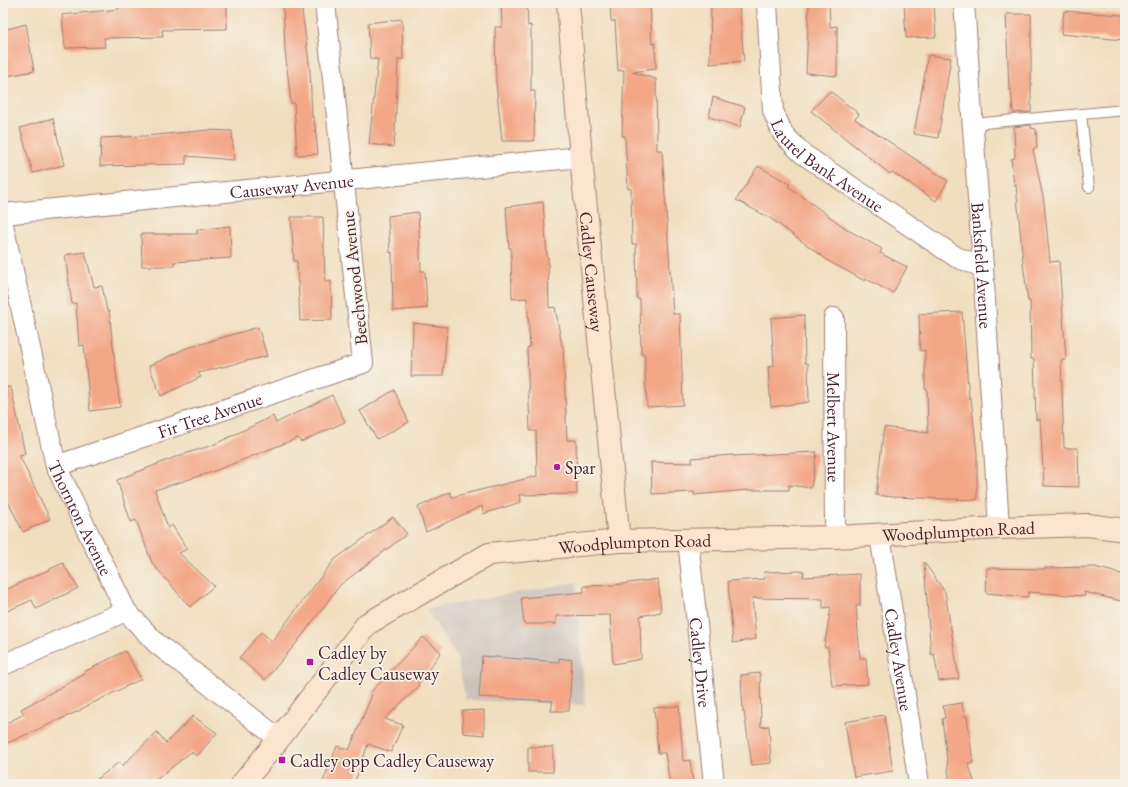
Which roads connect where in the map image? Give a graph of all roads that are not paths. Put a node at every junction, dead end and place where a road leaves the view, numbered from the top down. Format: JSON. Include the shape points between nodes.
{"nodes":[{"id":1,"x":325,"y":3,"type":"edge"},
{"id":2,"x":568,"y":3,"type":"edge"},
{"id":3,"x":767,"y":3,"type":"edge"},
{"id":4,"x":964,"y":3,"type":"edge"},
{"id":5,"x":1125,"y":110,"type":"edge"},
{"id":6,"x":1081,"y":114,"type":"junction"},
{"id":7,"x":973,"y":124,"type":"junction"},
{"id":8,"x":581,"y":157,"type":"junction"},
{"id":9,"x":344,"y":180,"type":"junction"},
{"id":10,"x":1089,"y":187,"type":"dead end"},
{"id":11,"x":3,"y":214,"type":"edge"},
{"id":12,"x":3,"y":225,"type":"edge"},
{"id":13,"x":983,"y":267,"type":"junction"},
{"id":14,"x":834,"y":318,"type":"dead end"},
{"id":15,"x":363,"y":363,"type":"joint"},
{"id":16,"x":56,"y":466,"type":"junction"},
{"id":17,"x":999,"y":528,"type":"junction"},
{"id":18,"x":1125,"y":530,"type":"edge"},
{"id":19,"x":880,"y":535,"type":"junction"},
{"id":20,"x":835,"y":537,"type":"junction"},
{"id":21,"x":688,"y":540,"type":"junction"},
{"id":22,"x":619,"y":541,"type":"junction"},
{"id":23,"x":126,"y":611,"type":"junction"},
{"id":24,"x":3,"y":665,"type":"edge"},
{"id":25,"x":279,"y":739,"type":"junction"},
{"id":26,"x":242,"y":784,"type":"edge"},
{"id":27,"x":714,"y":784,"type":"edge"},
{"id":28,"x":919,"y":784,"type":"edge"}],
"edges":[{"from":1,"to":9,"type":"street","name":"Beechwood Avenue"},
{"from":2,"to":8,"type":"main road","name":"Cadley Causeway"},
{"from":3,"to":13,"type":"street","name":"Laurel Bank Avenue","via":[[773,112],[783,134],[803,154],[956,257]]},
{"from":4,"to":7,"type":"street","name":"Banksfield Avenue"},
{"from":5,"to":6,"type":"lane"},
{"from":6,"to":7,"type":"lane"},
{"from":6,"to":10,"type":"lane"},
{"from":7,"to":13,"type":"street","name":"Banksfield Avenue"},
{"from":8,"to":9,"type":"street","name":"Causeway Avenue"},
{"from":8,"to":22,"type":"main road","name":"Cadley Causeway"},
{"from":9,"to":11,"type":"street","name":"Causeway Avenue"},
{"from":9,"to":15,"type":"street","name":"Beechwood Avenue"},
{"from":12,"to":16,"type":"street","name":"Thornton Avenue"},
{"from":13,"to":17,"type":"street","name":"Banksfield Avenue"},
{"from":14,"to":20,"type":"street","name":"Melbert Avenue"},
{"from":15,"to":16,"type":"street","name":"Fir Tree Avenue"},
{"from":16,"to":23,"type":"street","name":"Thornton Avenue"},
{"from":17,"to":18,"type":"main road","name":"Woodplumpton Road","via":[[1088,525]]},
{"from":17,"to":19,"type":"main road","name":"Woodplumpton Road"},
{"from":19,"to":20,"type":"main road","name":"Woodplumpton Road"},
{"from":19,"to":28,"type":"street","name":"Cadley Avenue"},
{"from":20,"to":21,"type":"main road","name":"Woodplumpton Road"},
{"from":21,"to":22,"type":"main road","name":"Woodplumpton Road"},
{"from":21,"to":27,"type":"street","name":"Cadley Drive"},
{"from":22,"to":25,"type":"main road","name":"Woodplumpton Road","via":[[489,554],[367,624]]},
{"from":23,"to":24,"type":"street"},
{"from":23,"to":25,"type":"street","name":"Thornton Avenue","via":[[156,643]]},
{"from":25,"to":26,"type":"main road","name":"Woodplumpton Road"}]}
